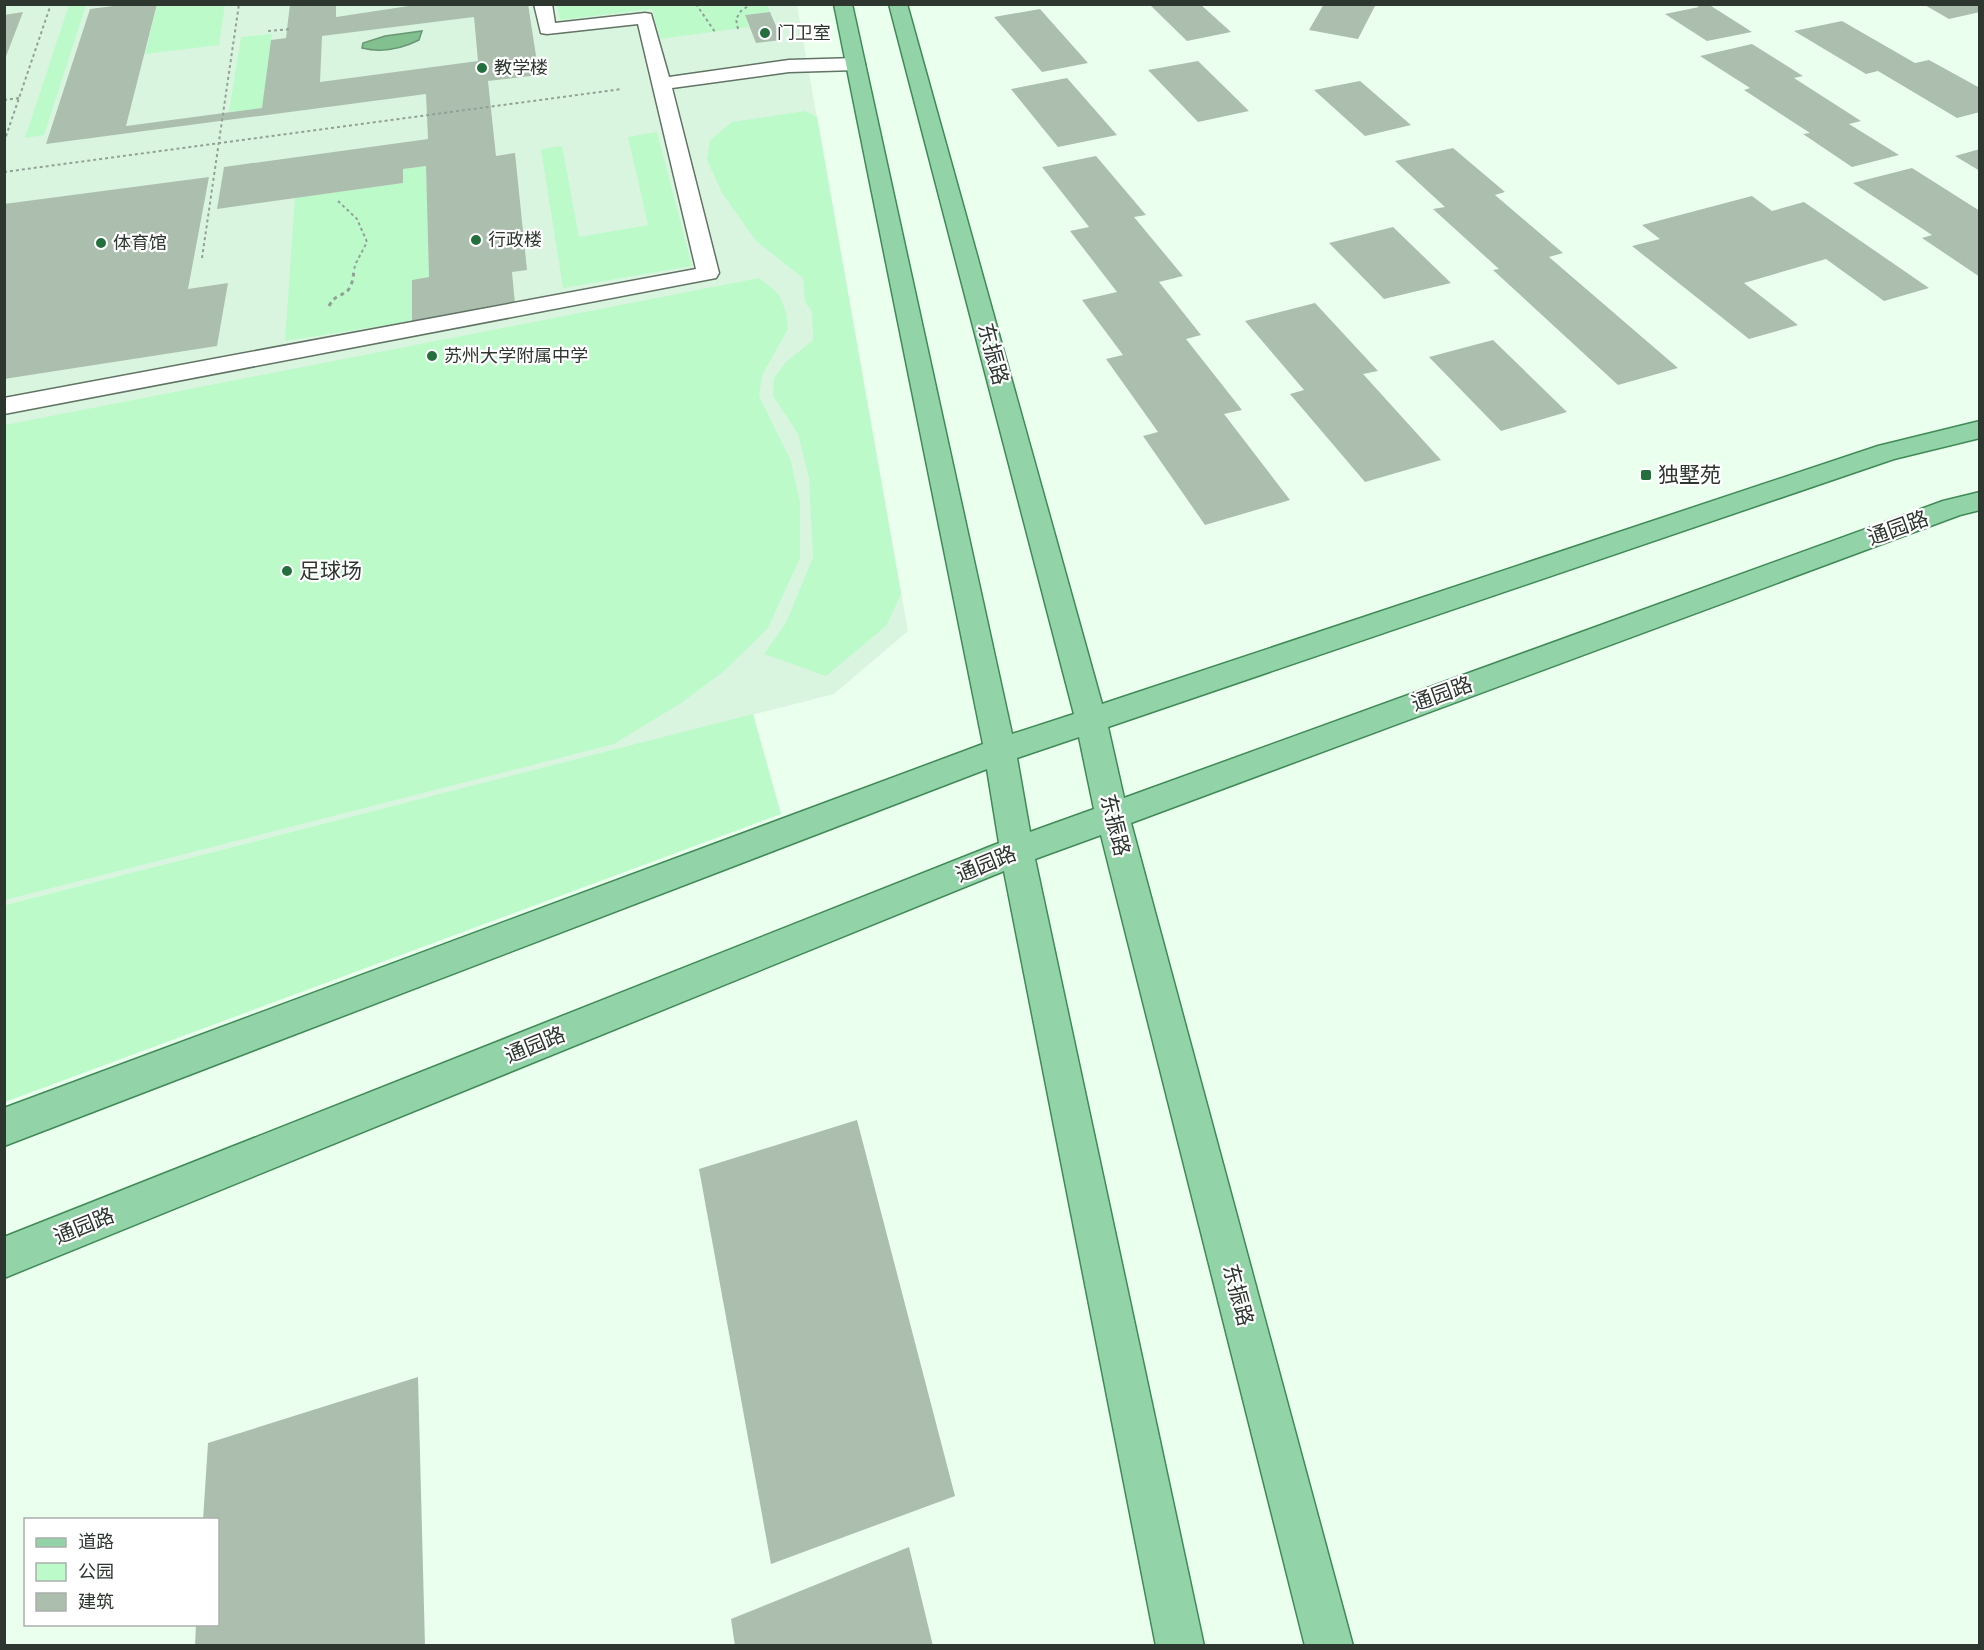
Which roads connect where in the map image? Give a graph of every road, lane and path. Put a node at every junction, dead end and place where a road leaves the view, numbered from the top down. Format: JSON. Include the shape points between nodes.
{"nodes":[{"id":1,"x":51,"y":4,"type":"edge"},
{"id":2,"x":239,"y":4,"type":"edge"},
{"id":3,"x":543,"y":4,"type":"edge"},
{"id":4,"x":696,"y":4,"type":"edge"},
{"id":5,"x":751,"y":4,"type":"edge"},
{"id":6,"x":843,"y":4,"type":"edge"},
{"id":7,"x":898,"y":4,"type":"edge"},
{"id":8,"x":291,"y":29,"type":"dead end"},
{"id":9,"x":738,"y":29,"type":"dead end"},
{"id":10,"x":268,"y":32,"type":"dead end"},
{"id":11,"x":715,"y":32,"type":"dead end"},
{"id":12,"x":856,"y":64,"type":"junction"},
{"id":13,"x":663,"y":84,"type":"junction"},
{"id":14,"x":20,"y":98,"type":"junction"},
{"id":15,"x":4,"y":100,"type":"edge"},
{"id":16,"x":4,"y":142,"type":"edge"},
{"id":17,"x":218,"y":143,"type":"junction"},
{"id":18,"x":4,"y":172,"type":"edge"},
{"id":19,"x":338,"y":201,"type":"dead end"},
{"id":20,"x":202,"y":258,"type":"dead end"},
{"id":21,"x":320,"y":346,"type":"junction"},
{"id":22,"x":4,"y":406,"type":"edge"},
{"id":23,"x":1980,"y":429,"type":"edge"},
{"id":24,"x":1980,"y":501,"type":"edge"},
{"id":25,"x":1091,"y":721,"type":"junction"},
{"id":26,"x":1000,"y":751,"type":"junction"},
{"id":27,"x":1112,"y":815,"type":"junction"},
{"id":28,"x":1017,"y":851,"type":"junction"},
{"id":29,"x":4,"y":1127,"type":"edge"},
{"id":30,"x":4,"y":1258,"type":"edge"},
{"id":31,"x":1180,"y":1646,"type":"edge"},
{"id":32,"x":1329,"y":1646,"type":"edge"}],
"edges":[{"from":1,"to":14,"type":"path"},
{"from":2,"to":17,"type":"path"},
{"from":3,"to":13,"type":"lane","via":[[547,30],[645,18]]},
{"from":4,"to":11,"type":"path"},
{"from":5,"to":9,"type":"path","via":[[736,19]]},
{"from":6,"to":12,"type":"main road"},
{"from":7,"to":25,"type":"main road","name":"东振路"},
{"from":8,"to":10,"type":"path"},
{"from":12,"to":13,"type":"lane","via":[[789,66]]},
{"from":12,"to":26,"type":"main road"},
{"from":13,"to":17,"type":"path"},
{"from":13,"to":21,"type":"lane","via":[[708,273]]},
{"from":14,"to":15,"type":"path"},
{"from":14,"to":16,"type":"path"},
{"from":17,"to":18,"type":"path"},
{"from":17,"to":20,"type":"path"},
{"from":19,"to":21,"type":"path","via":[[364,228],[367,242],[355,265],[349,291],[332,300],[327,311]]},
{"from":21,"to":22,"type":"lane"},
{"from":23,"to":25,"type":"main road","via":[[1887,452]]},
{"from":24,"to":27,"type":"main road","name":"通园路"},
{"from":25,"to":26,"type":"main road"},
{"from":25,"to":27,"type":"main road","name":"东振路"},
{"from":26,"to":28,"type":"main road"},
{"from":26,"to":29,"type":"main road"},
{"from":27,"to":28,"type":"main road","name":"通园路"},
{"from":27,"to":32,"type":"main road","name":"东振路"},
{"from":28,"to":30,"type":"main road","name":"通园路"},
{"from":28,"to":31,"type":"main road"}]}
